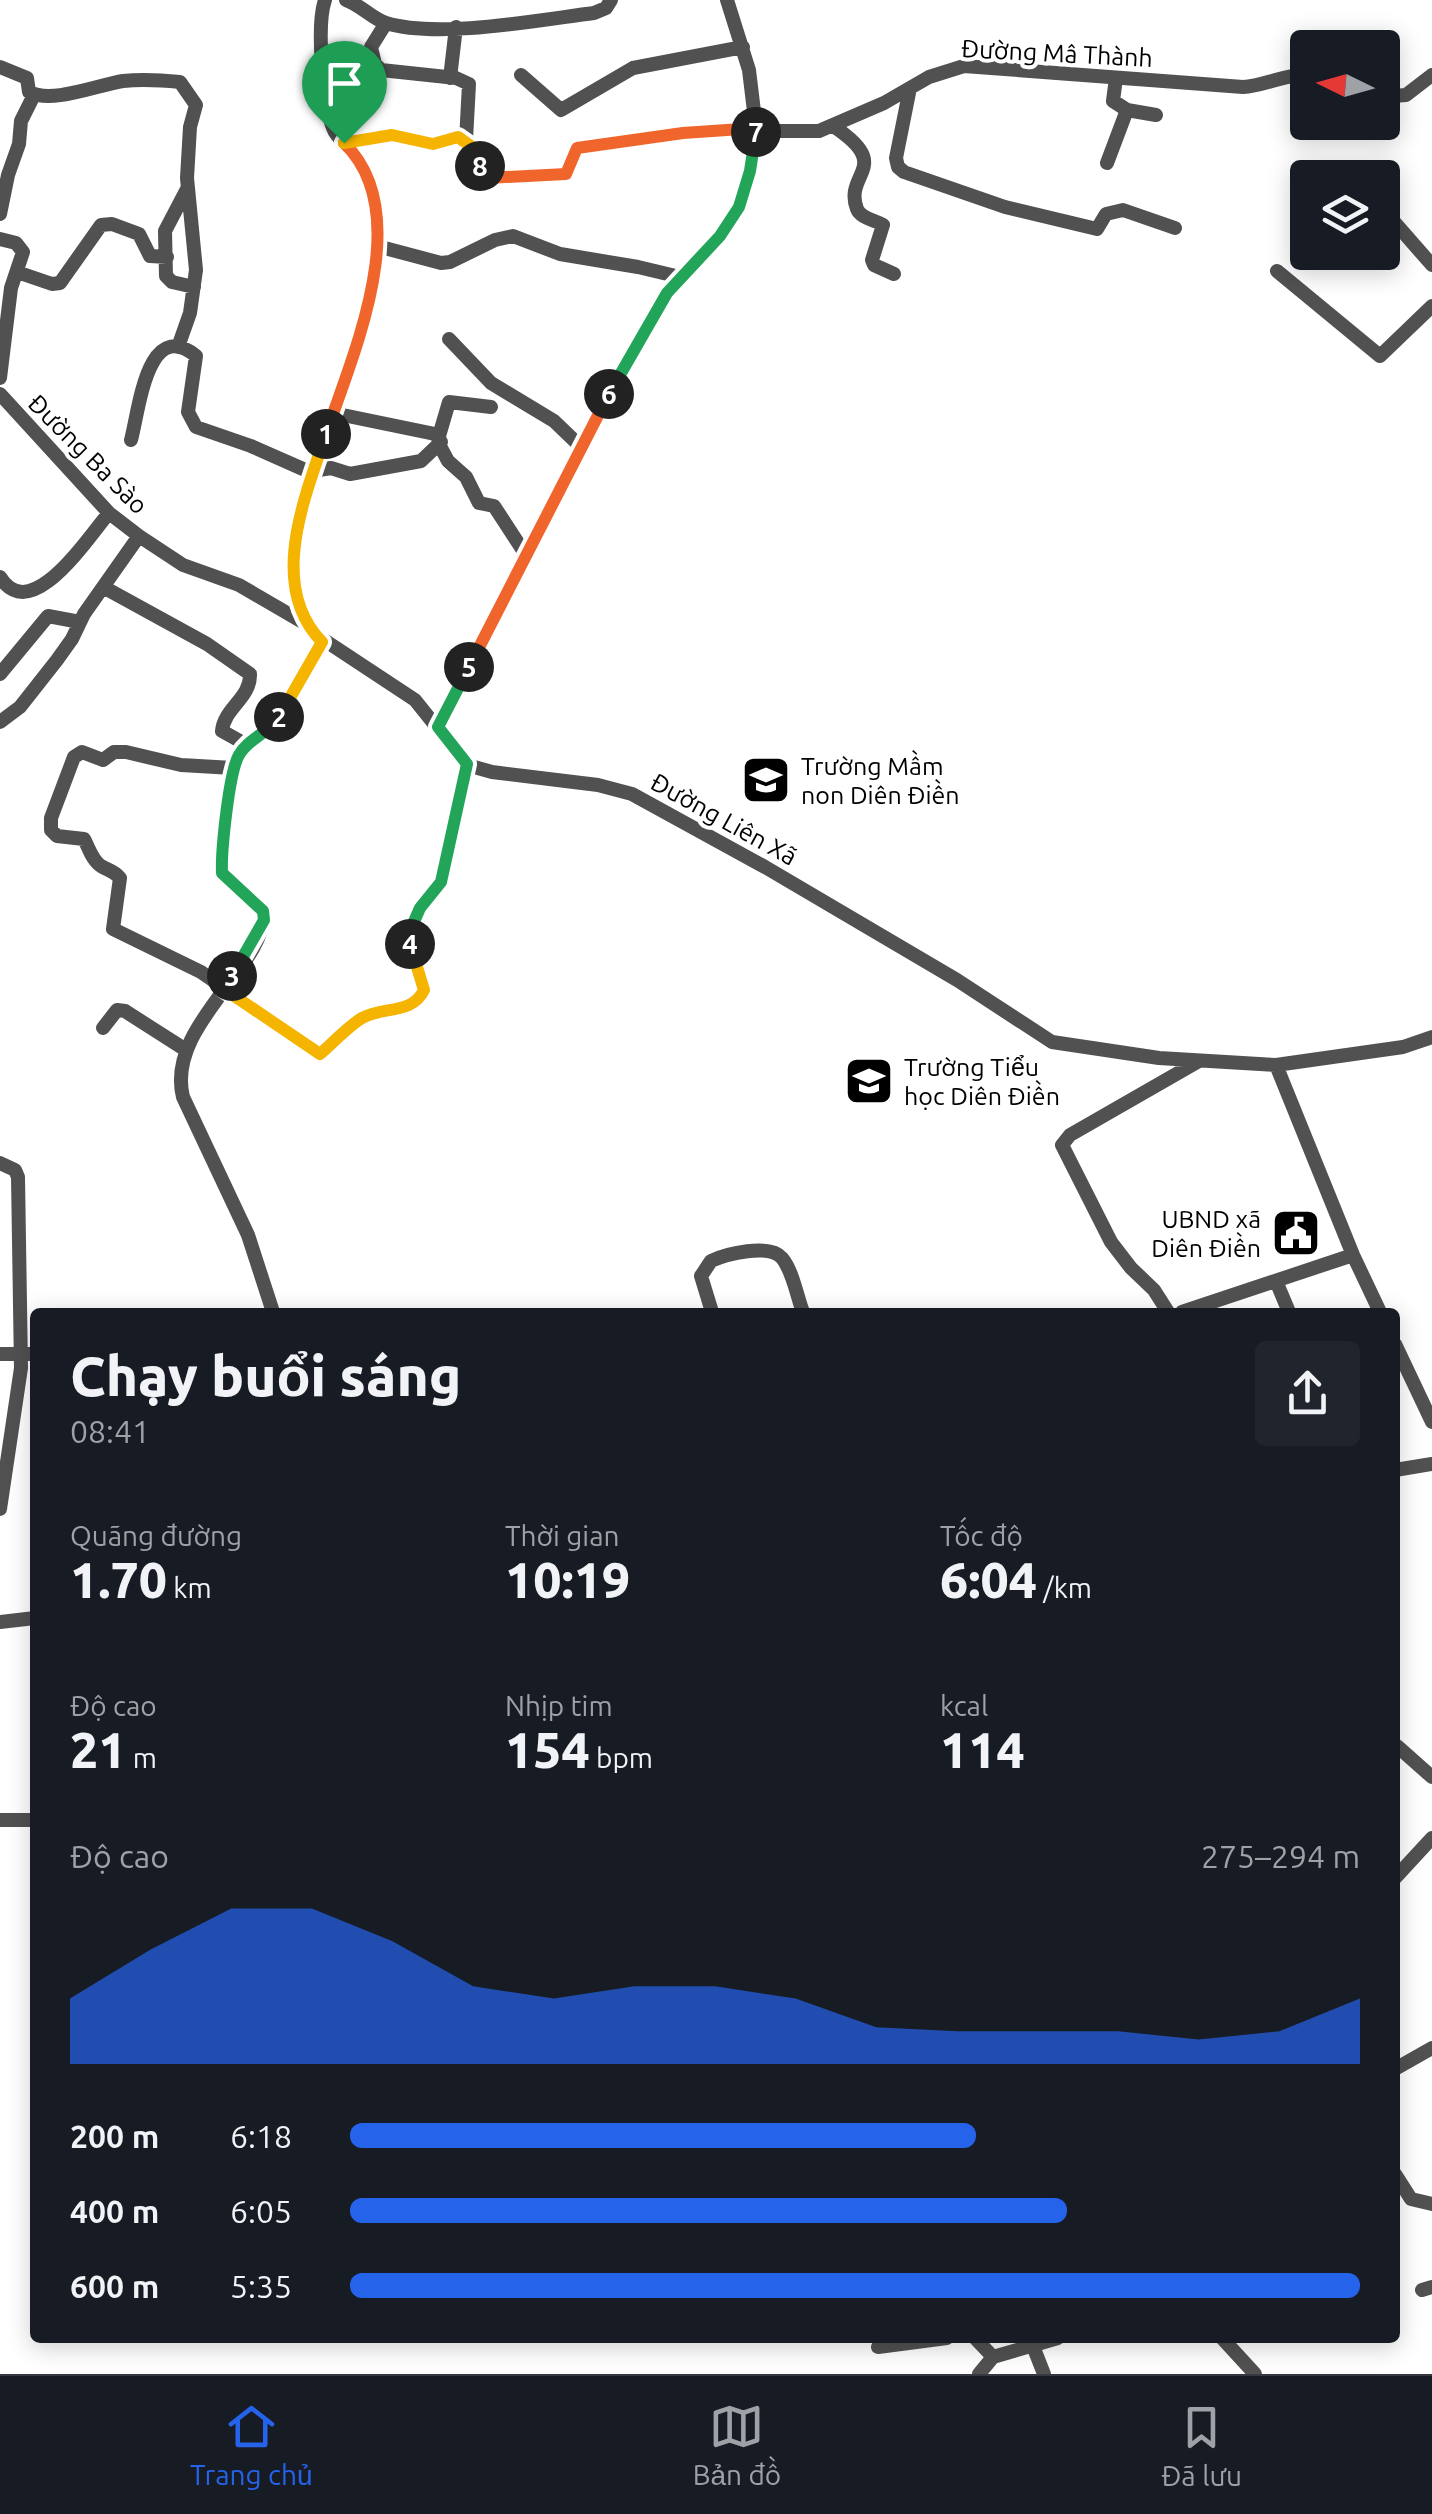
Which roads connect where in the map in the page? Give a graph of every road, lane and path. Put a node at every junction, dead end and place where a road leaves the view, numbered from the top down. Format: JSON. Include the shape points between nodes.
{"nodes":[{"id":1,"x":325,"y":0,"type":"edge"},
{"id":2,"x":346,"y":0,"type":"edge"},
{"id":3,"x":611,"y":0,"type":"edge"},
{"id":4,"x":728,"y":0,"type":"edge"},
{"id":5,"x":386,"y":23,"type":"junction"},
{"id":6,"x":456,"y":27,"type":"junction"},
{"id":7,"x":743,"y":47,"type":"junction"},
{"id":8,"x":0,"y":68,"type":"edge"},
{"id":9,"x":522,"y":75,"type":"dead end"},
{"id":10,"x":1432,"y":75,"type":"edge"},
{"id":11,"x":1290,"y":77,"type":"edge"},
{"id":12,"x":450,"y":78,"type":"junction"},
{"id":13,"x":1116,"y":78,"type":"junction"},
{"id":14,"x":910,"y":88,"type":"junction"},
{"id":15,"x":34,"y":95,"type":"junction"},
{"id":16,"x":1400,"y":96,"type":"edge"},
{"id":17,"x":1127,"y":110,"type":"junction"},
{"id":18,"x":1156,"y":115,"type":"dead end"},
{"id":19,"x":833,"y":126,"type":"junction"},
{"id":20,"x":756,"y":128,"type":"junction"},
{"id":21,"x":466,"y":140,"type":"junction"},
{"id":22,"x":344,"y":143,"type":"junction"},
{"id":23,"x":1108,"y":163,"type":"dead end"},
{"id":24,"x":188,"y":188,"type":"junction"},
{"id":25,"x":0,"y":214,"type":"edge"},
{"id":26,"x":1174,"y":228,"type":"dead end"},
{"id":27,"x":1400,"y":229,"type":"edge"},
{"id":28,"x":0,"y":239,"type":"edge"},
{"id":29,"x":377,"y":246,"type":"junction"},
{"id":30,"x":167,"y":257,"type":"junction"},
{"id":31,"x":1432,"y":265,"type":"edge"},
{"id":32,"x":1277,"y":271,"type":"dead end"},
{"id":33,"x":18,"y":272,"type":"junction"},
{"id":34,"x":894,"y":274,"type":"dead end"},
{"id":35,"x":680,"y":277,"type":"junction"},
{"id":36,"x":194,"y":287,"type":"junction"},
{"id":37,"x":1432,"y":306,"type":"edge"},
{"id":38,"x":448,"y":339,"type":"dead end"},
{"id":39,"x":178,"y":347,"type":"junction"},
{"id":40,"x":0,"y":378,"type":"edge"},
{"id":41,"x":0,"y":394,"type":"edge"},
{"id":42,"x":490,"y":408,"type":"dead end"},
{"id":43,"x":333,"y":412,"type":"junction"},
{"id":44,"x":132,"y":440,"type":"dead end"},
{"id":45,"x":439,"y":441,"type":"junction"},
{"id":46,"x":580,"y":446,"type":"junction"},
{"id":47,"x":313,"y":472,"type":"junction"},
{"id":48,"x":109,"y":513,"type":"junction"},
{"id":49,"x":139,"y":536,"type":"junction"},
{"id":50,"x":526,"y":555,"type":"junction"},
{"id":51,"x":0,"y":577,"type":"edge"},
{"id":52,"x":105,"y":588,"type":"junction"},
{"id":53,"x":80,"y":622,"type":"junction"},
{"id":54,"x":307,"y":624,"type":"junction"},
{"id":55,"x":322,"y":642,"type":"junction"},
{"id":56,"x":0,"y":674,"type":"edge"},
{"id":57,"x":0,"y":722,"type":"edge"},
{"id":58,"x":438,"y":727,"type":"junction"},
{"id":59,"x":247,"y":745,"type":"junction"},
{"id":60,"x":467,"y":764,"type":"junction"},
{"id":61,"x":234,"y":768,"type":"junction"},
{"id":62,"x":224,"y":989,"type":"junction"},
{"id":63,"x":104,"y":1028,"type":"dead end"},
{"id":64,"x":1432,"y":1036,"type":"edge"},
{"id":65,"x":186,"y":1050,"type":"junction"},
{"id":66,"x":1199,"y":1061,"type":"junction"},
{"id":67,"x":1276,"y":1065,"type":"junction"},
{"id":68,"x":0,"y":1163,"type":"edge"},
{"id":69,"x":1353,"y":1255,"type":"junction"},
{"id":70,"x":1276,"y":1280,"type":"junction"},
{"id":71,"x":266,"y":1308,"type":"edge"},
{"id":72,"x":711,"y":1308,"type":"edge"},
{"id":73,"x":801,"y":1308,"type":"edge"},
{"id":74,"x":1165,"y":1308,"type":"edge"},
{"id":75,"x":1194,"y":1308,"type":"edge"},
{"id":76,"x":1287,"y":1308,"type":"edge"},
{"id":77,"x":1378,"y":1308,"type":"edge"},
{"id":78,"x":0,"y":1354,"type":"edge"},
{"id":79,"x":28,"y":1355,"type":"edge"},
{"id":80,"x":1400,"y":1355,"type":"edge"},
{"id":81,"x":1432,"y":1422,"type":"edge"},
{"id":82,"x":1432,"y":1464,"type":"edge"},
{"id":83,"x":1400,"y":1469,"type":"edge"},
{"id":84,"x":0,"y":1509,"type":"edge"},
{"id":85,"x":30,"y":1619,"type":"edge"},
{"id":86,"x":0,"y":1622,"type":"edge"},
{"id":87,"x":1400,"y":1749,"type":"edge"},
{"id":88,"x":1432,"y":1777,"type":"edge"},
{"id":89,"x":0,"y":1820,"type":"edge"},
{"id":90,"x":30,"y":1820,"type":"edge"},
{"id":91,"x":1432,"y":1838,"type":"edge"},
{"id":92,"x":1400,"y":1873,"type":"edge"},
{"id":93,"x":1431,"y":2050,"type":"edge"},
{"id":94,"x":1400,"y":2066,"type":"edge"},
{"id":95,"x":1400,"y":2182,"type":"edge"},
{"id":96,"x":1432,"y":2204,"type":"edge"},
{"id":97,"x":909,"y":2343,"type":"edge"},
{"id":98,"x":980,"y":2343,"type":"edge"},
{"id":99,"x":1042,"y":2343,"type":"edge"},
{"id":100,"x":1227,"y":2343,"type":"edge"},
{"id":101,"x":1033,"y":2346,"type":"junction"},
{"id":102,"x":878,"y":2347,"type":"dead end"},
{"id":103,"x":993,"y":2357,"type":"junction"},
{"id":104,"x":979,"y":2374,"type":"edge"},
{"id":105,"x":1044,"y":2374,"type":"edge"},
{"id":106,"x":1255,"y":2374,"type":"edge"}],
"edges":[{"from":1,"to":22,"type":"street","via":[[322,61],[332,124]]},
{"from":2,"to":5,"type":"street"},
{"from":3,"to":6,"type":"street","via":[[594,13]]},
{"from":4,"to":7,"type":"street"},
{"from":5,"to":6,"type":"street"},
{"from":5,"to":12,"type":"street","via":[[370,47],[374,64]]},
{"from":6,"to":12,"type":"street"},
{"from":7,"to":9,"type":"street","via":[[633,68],[561,110]]},
{"from":7,"to":20,"type":"street"},
{"from":8,"to":15,"type":"street","via":[[27,78]]},
{"from":10,"to":16,"type":"street"},
{"from":11,"to":13,"type":"street","name":"Đường Mâ Thành","via":[[1243,87]]},
{"from":12,"to":21,"type":"street","via":[[468,84]]},
{"from":13,"to":14,"type":"street","name":"Đường Mâ Thành","via":[[964,66]]},
{"from":13,"to":17,"type":"street","via":[[1113,101]]},
{"from":14,"to":19,"type":"street","name":"Đường Mâ Thành"},
{"from":14,"to":26,"type":"street","via":[[896,161],[904,172],[1097,229],[1106,214],[1123,210]]},
{"from":15,"to":24,"type":"street","via":[[150,79],[180,82],[196,106]]},
{"from":15,"to":25,"type":"street"},
{"from":17,"to":18,"type":"street"},
{"from":17,"to":23,"type":"street"},
{"from":19,"to":20,"type":"street","name":"Đường Mâ Thành","via":[[803,133]]},
{"from":19,"to":34,"type":"street","via":[[864,154],[857,208],[883,225],[872,260]]},
{"from":20,"to":21,"type":"street","name":"Đường Mâ Thành","via":[[577,148],[566,174],[516,178],[487,178]]},
{"from":20,"to":35,"type":"street","via":[[739,207]]},
{"from":21,"to":22,"type":"street","via":[[426,144],[392,135]]},
{"from":22,"to":29,"type":"street","via":[[370,189]]},
{"from":24,"to":30,"type":"street","via":[[165,231]]},
{"from":24,"to":36,"type":"street"},
{"from":27,"to":31,"type":"street"},
{"from":28,"to":33,"type":"street","via":[[20,246]]},
{"from":29,"to":35,"type":"street","via":[[441,263],[521,236],[560,254]]},
{"from":29,"to":43,"type":"street","via":[[368,309]]},
{"from":30,"to":33,"type":"street","via":[[150,256],[133,229],[101,225],[60,283]]},
{"from":30,"to":36,"type":"street","via":[[166,276]]},
{"from":32,"to":37,"type":"street","via":[[1380,356]]},
{"from":33,"to":40,"type":"street"},
{"from":35,"to":46,"type":"street"},
{"from":36,"to":39,"type":"street"},
{"from":38,"to":46,"type":"street","via":[[491,383],[554,421]]},
{"from":39,"to":44,"type":"street","via":[[152,361]]},
{"from":39,"to":47,"type":"street","via":[[196,356],[188,412],[196,427]]},
{"from":41,"to":48,"type":"street","name":"Đường Ba Sào"},
{"from":42,"to":45,"type":"street","via":[[448,402]]},
{"from":43,"to":45,"type":"street"},
{"from":43,"to":47,"type":"street"},
{"from":45,"to":47,"type":"street","via":[[410,465]]},
{"from":45,"to":50,"type":"street","via":[[479,503],[498,510]]},
{"from":46,"to":50,"type":"street"},
{"from":47,"to":54,"type":"street","via":[[293,564]]},
{"from":48,"to":49,"type":"street","name":"Đường Ba Sào"},
{"from":48,"to":51,"type":"street","via":[[37,589],[11,591]]},
{"from":49,"to":52,"type":"street"},
{"from":49,"to":54,"type":"street","name":"Đường Ba Sào","via":[[183,565],[239,585]]},
{"from":50,"to":58,"type":"street"},
{"from":52,"to":53,"type":"street"},
{"from":52,"to":59,"type":"street","via":[[250,674],[222,722],[222,731]]},
{"from":53,"to":56,"type":"street","via":[[48,616]]},
{"from":53,"to":57,"type":"street","via":[[20,707]]},
{"from":54,"to":55,"type":"street"},
{"from":55,"to":58,"type":"street","via":[[394,684]]},
{"from":55,"to":59,"type":"street","via":[[270,730]]},
{"from":58,"to":60,"type":"street"},
{"from":59,"to":61,"type":"street"},
{"from":60,"to":62,"type":"street","via":[[441,882],[413,924],[420,999],[364,1017],[320,1054]]},
{"from":60,"to":66,"type":"street","name":"Đường Liên Xã","via":[[598,785],[648,801],[1052,1042]]},
{"from":61,"to":62,"type":"street","via":[[222,873],[263,911],[264,920]]},
{"from":61,"to":62,"type":"street","via":[[126,752],[103,760],[82,752],[51,818],[51,830],[84,839],[94,859],[120,878],[113,929]]},
{"from":62,"to":65,"type":"street"},
{"from":63,"to":65,"type":"street","via":[[124,1010]]},
{"from":64,"to":67,"type":"street","name":"Đường Liên Xã","via":[[1403,1048]]},
{"from":65,"to":71,"type":"street","via":[[179,1080],[183,1096],[248,1236]]},
{"from":66,"to":67,"type":"street","name":"Đường Liên Xã"},
{"from":66,"to":74,"type":"street","via":[[1062,1144],[1111,1242]]},
{"from":67,"to":69,"type":"street"},
{"from":68,"to":79,"type":"street","via":[[18,1177]]},
{"from":69,"to":70,"type":"street"},
{"from":69,"to":77,"type":"street"},
{"from":70,"to":75,"type":"street"},
{"from":70,"to":76,"type":"street"},
{"from":72,"to":73,"type":"street","via":[[701,1276],[710,1261],[770,1252],[784,1260]]},
{"from":78,"to":79,"type":"street"},
{"from":79,"to":84,"type":"street"},
{"from":80,"to":81,"type":"street"},
{"from":82,"to":83,"type":"street"},
{"from":85,"to":86,"type":"street"},
{"from":87,"to":88,"type":"street"},
{"from":89,"to":90,"type":"street"},
{"from":91,"to":92,"type":"street"},
{"from":93,"to":94,"type":"street"},
{"from":95,"to":96,"type":"street","via":[[1411,2200]]},
{"from":97,"to":102,"type":"street"},
{"from":98,"to":103,"type":"street"},
{"from":99,"to":101,"type":"street"},
{"from":100,"to":106,"type":"street"},
{"from":101,"to":103,"type":"street"},
{"from":101,"to":105,"type":"street"},
{"from":103,"to":104,"type":"street"}]}
